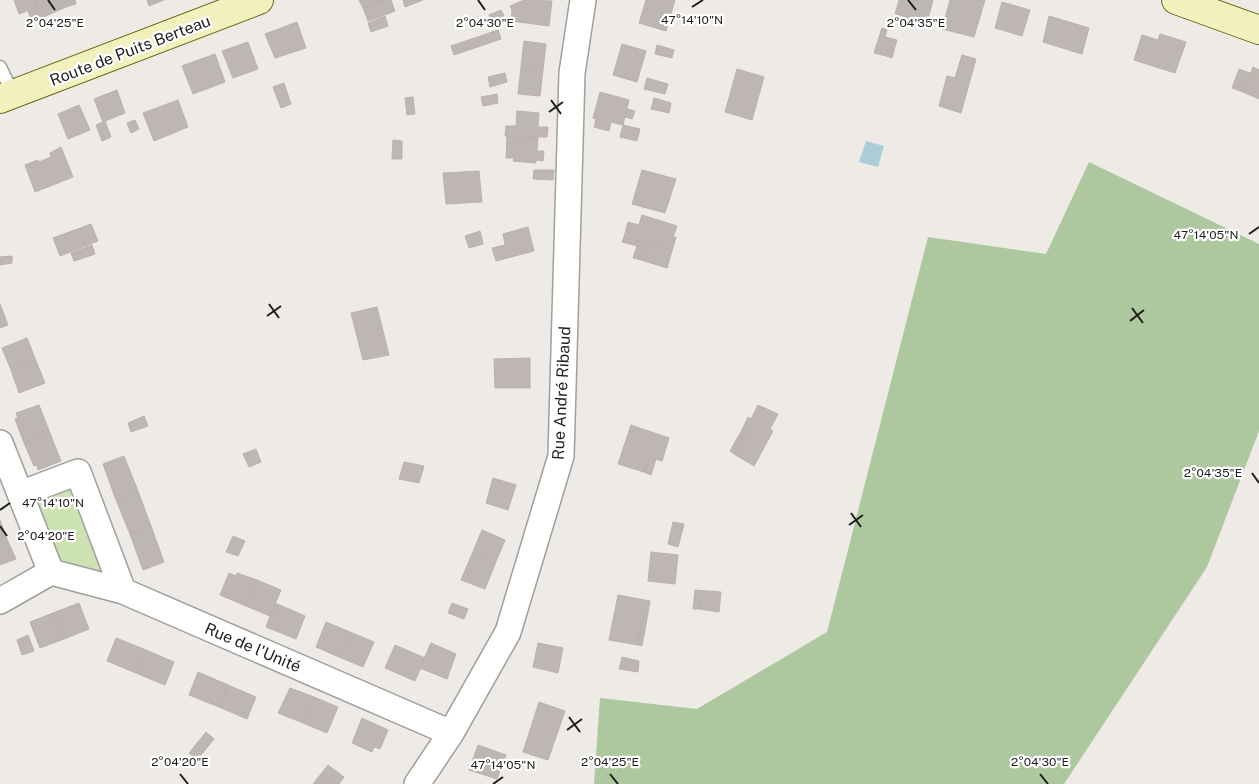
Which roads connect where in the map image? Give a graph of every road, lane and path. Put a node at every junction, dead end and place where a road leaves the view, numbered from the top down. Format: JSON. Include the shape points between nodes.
{"nodes":[{"id":1,"x":259,"y":0,"type":"edge"},
{"id":2,"x":583,"y":0,"type":"edge"},
{"id":3,"x":1176,"y":0,"type":"edge"},
{"id":4,"x":1259,"y":30,"type":"edge"},
{"id":5,"x":0,"y":67,"type":"edge"},
{"id":6,"x":6,"y":97,"type":"edge"},
{"id":7,"x":0,"y":443,"type":"edge"},
{"id":8,"x":20,"y":494,"type":"junction"},
{"id":9,"x":51,"y":572,"type":"junction"},
{"id":10,"x":123,"y":590,"type":"junction"},
{"id":11,"x":0,"y":601,"type":"edge"},
{"id":12,"x":451,"y":733,"type":"junction"},
{"id":13,"x":417,"y":784,"type":"edge"}],
"edges":[{"from":1,"to":6,"type":"street","name":"Route de Puits Berteau"},
{"from":2,"to":12,"type":"street","name":"Rue André Ribaud","via":[[572,73],[561,456],[508,632]]},
{"from":3,"to":4,"type":"street"},
{"from":5,"to":6,"type":"lane"},
{"from":7,"to":8,"type":"street"},
{"from":8,"to":9,"type":"street"},
{"from":8,"to":10,"type":"street","via":[[78,472]]},
{"from":9,"to":10,"type":"street","name":"Rue de l'Unité"},
{"from":9,"to":11,"type":"street"},
{"from":10,"to":12,"type":"street","name":"Rue de l'Unité"},
{"from":12,"to":13,"type":"street","name":"Rue André Ribaud"}]}
